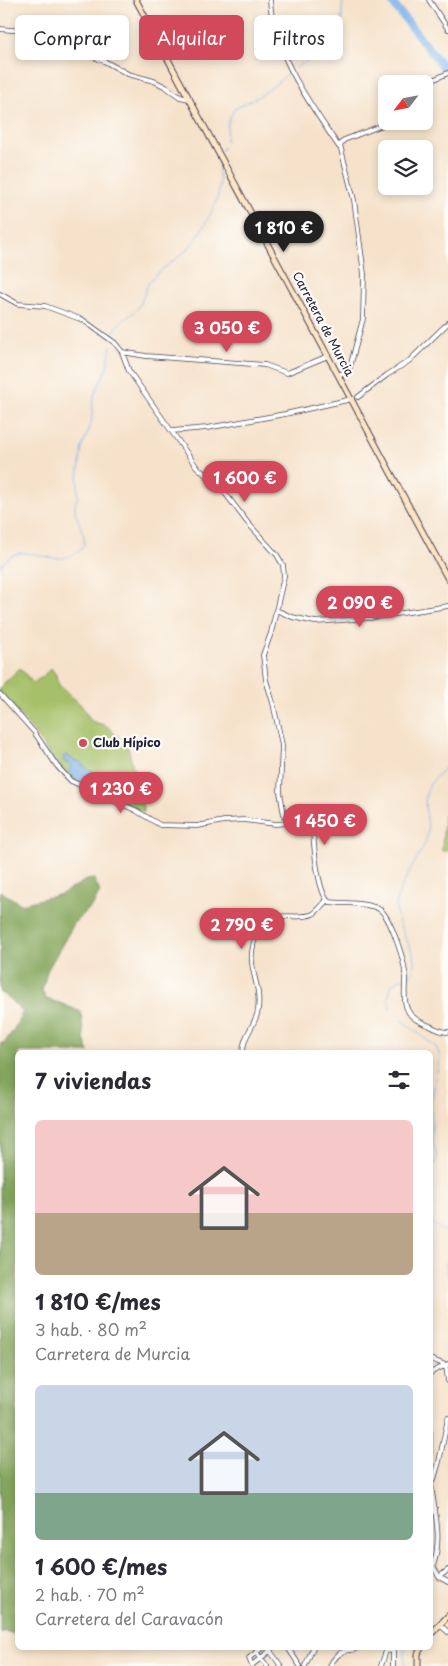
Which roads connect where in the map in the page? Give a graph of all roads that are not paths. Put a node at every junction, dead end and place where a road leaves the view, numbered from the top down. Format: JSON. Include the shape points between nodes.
{"nodes":[{"id":1,"x":136,"y":0,"type":"edge"},
{"id":2,"x":270,"y":0,"type":"edge"},
{"id":3,"x":429,"y":0,"type":"edge"},
{"id":4,"x":0,"y":29,"type":"edge"},
{"id":5,"x":448,"y":29,"type":"edge"},
{"id":6,"x":448,"y":73,"type":"edge"},
{"id":7,"x":433,"y":80,"type":"edge"},
{"id":8,"x":190,"y":99,"type":"junction"},
{"id":9,"x":378,"y":127,"type":"edge"},
{"id":10,"x":339,"y":147,"type":"junction"},
{"id":11,"x":0,"y":294,"type":"edge"},
{"id":12,"x":448,"y":323,"type":"edge"},
{"id":13,"x":122,"y":352,"type":"junction"},
{"id":14,"x":328,"y":356,"type":"junction"},
{"id":15,"x":339,"y":375,"type":"junction"},
{"id":16,"x":355,"y":398,"type":"junction"},
{"id":17,"x":172,"y":431,"type":"junction"},
{"id":18,"x":448,"y":579,"type":"edge"},
{"id":19,"x":448,"y":606,"type":"edge"},
{"id":20,"x":276,"y":610,"type":"junction"},
{"id":21,"x":0,"y":694,"type":"edge"},
{"id":22,"x":288,"y":823,"type":"junction"},
{"id":23,"x":326,"y":901,"type":"junction"},
{"id":24,"x":448,"y":1032,"type":"edge"},
{"id":25,"x":243,"y":1050,"type":"edge"},
{"id":26,"x":433,"y":1360,"type":"edge"},
{"id":27,"x":447,"y":1365,"type":"edge"},
{"id":28,"x":433,"y":1372,"type":"edge"},
{"id":29,"x":448,"y":1381,"type":"edge"},
{"id":30,"x":448,"y":1418,"type":"edge"},
{"id":31,"x":446,"y":1432,"type":"edge"},
{"id":32,"x":433,"y":1479,"type":"edge"},
{"id":33,"x":433,"y":1496,"type":"edge"},
{"id":34,"x":435,"y":1508,"type":"junction"},
{"id":35,"x":433,"y":1510,"type":"edge"},
{"id":36,"x":433,"y":1564,"type":"edge"},
{"id":37,"x":433,"y":1569,"type":"edge"},
{"id":38,"x":448,"y":1570,"type":"edge"},
{"id":39,"x":437,"y":1575,"type":"junction"},
{"id":40,"x":448,"y":1582,"type":"edge"},
{"id":41,"x":448,"y":1617,"type":"edge"},
{"id":42,"x":439,"y":1624,"type":"junction"},
{"id":43,"x":433,"y":1631,"type":"edge"},
{"id":44,"x":448,"y":1632,"type":"edge"},
{"id":45,"x":259,"y":1650,"type":"edge"},
{"id":46,"x":269,"y":1650,"type":"edge"},
{"id":47,"x":271,"y":1650,"type":"edge"},
{"id":48,"x":289,"y":1650,"type":"edge"},
{"id":49,"x":312,"y":1650,"type":"edge"},
{"id":50,"x":346,"y":1650,"type":"edge"},
{"id":51,"x":390,"y":1650,"type":"edge"},
{"id":52,"x":393,"y":1650,"type":"edge"},
{"id":53,"x":420,"y":1650,"type":"edge"},
{"id":54,"x":256,"y":1652,"type":"junction"},
{"id":55,"x":261,"y":1658,"type":"junction"},
{"id":56,"x":280,"y":1664,"type":"edge"},
{"id":57,"x":252,"y":1666,"type":"edge"},
{"id":58,"x":266,"y":1666,"type":"edge"},
{"id":59,"x":275,"y":1666,"type":"edge"},
{"id":60,"x":300,"y":1666,"type":"edge"},
{"id":61,"x":305,"y":1666,"type":"edge"},
{"id":62,"x":330,"y":1666,"type":"edge"},
{"id":63,"x":381,"y":1666,"type":"edge"},
{"id":64,"x":394,"y":1666,"type":"edge"},
{"id":65,"x":418,"y":1666,"type":"edge"}],
"edges":[{"from":1,"to":8,"type":"main road","name":"Carretera de Murcia"},
{"from":2,"to":10,"type":"street","via":[[272,20],[282,50]]},
{"from":3,"to":5,"type":"street"},
{"from":4,"to":8,"type":"street","via":[[36,32],[53,43],[104,61],[128,74],[154,81],[180,97]]},
{"from":6,"to":7,"type":"street"},
{"from":8,"to":14,"type":"main road","name":"Carretera de Murcia"},
{"from":9,"to":10,"type":"street","via":[[344,140]]},
{"from":10,"to":15,"type":"street","via":[[354,200],[364,274],[361,328],[350,367]]},
{"from":11,"to":13,"type":"street","via":[[18,304],[45,306],[83,320]]},
{"from":12,"to":16,"type":"street","via":[[409,361]]},
{"from":13,"to":14,"type":"street","via":[[265,365],[287,373]]},
{"from":13,"to":17,"type":"street","via":[[129,371]]},
{"from":14,"to":15,"type":"main road","name":"Carretera de Murcia"},
{"from":15,"to":16,"type":"main road","name":"Carretera de Murcia"},
{"from":16,"to":17,"type":"street","via":[[285,414]]},
{"from":16,"to":18,"type":"main road","name":"Carretera de Murcia"},
{"from":17,"to":20,"type":"street","via":[[196,466],[228,496],[280,560],[285,571]]},
{"from":19,"to":20,"type":"street","via":[[370,618],[315,622]]},
{"from":20,"to":22,"type":"street","via":[[263,660],[282,746],[280,797]]},
{"from":21,"to":22,"type":"street","via":[[71,781],[135,810],[160,826],[197,826],[244,820]]},
{"from":22,"to":23,"type":"street","via":[[308,826],[312,832],[320,885]]},
{"from":23,"to":24,"type":"street","via":[[381,910],[403,960],[408,1012],[423,1023]]},
{"from":23,"to":25,"type":"street","via":[[312,914],[275,917],[260,926],[250,957],[258,1011],[245,1036]]},
{"from":26,"to":27,"type":"street"},
{"from":27,"to":28,"type":"street"},
{"from":27,"to":29,"type":"street"},
{"from":30,"to":31,"type":"street"},
{"from":31,"to":32,"type":"street"},
{"from":33,"to":34,"type":"street"},
{"from":34,"to":35,"type":"street"},
{"from":34,"to":36,"type":"street","via":[[438,1548]]},
{"from":37,"to":39,"type":"street"},
{"from":38,"to":39,"type":"street"},
{"from":39,"to":40,"type":"street"},
{"from":41,"to":42,"type":"main road"},
{"from":42,"to":43,"type":"main road"},
{"from":42,"to":44,"type":"street"},
{"from":45,"to":54,"type":"street"},
{"from":46,"to":55,"type":"street"},
{"from":47,"to":56,"type":"street"},
{"from":48,"to":60,"type":"street"},
{"from":49,"to":61,"type":"street"},
{"from":50,"to":62,"type":"street"},
{"from":51,"to":63,"type":"street","via":[[386,1651]]},
{"from":52,"to":64,"type":"street"},
{"from":53,"to":65,"type":"main road"},
{"from":54,"to":55,"type":"street"},
{"from":54,"to":57,"type":"street","via":[[249,1658]]},
{"from":55,"to":57,"type":"street"},
{"from":55,"to":58,"type":"street"},
{"from":56,"to":59,"type":"street"}]}
